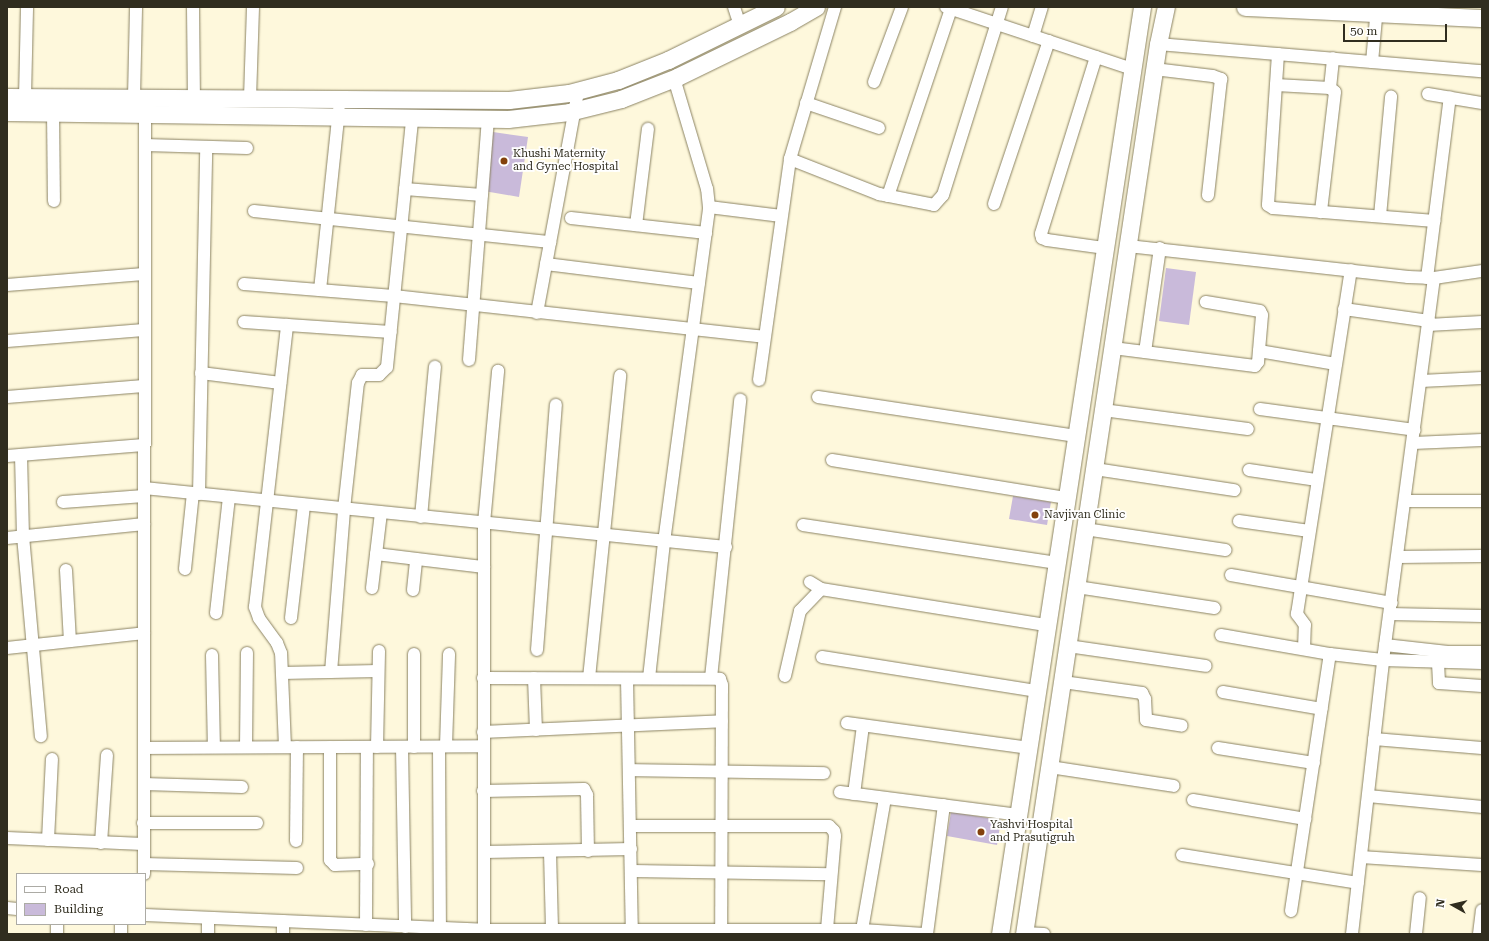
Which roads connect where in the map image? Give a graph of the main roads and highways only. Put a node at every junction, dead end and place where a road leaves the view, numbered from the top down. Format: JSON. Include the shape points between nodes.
{"nodes":[{"id":1,"x":776,"y":7,"type":"edge"},
{"id":2,"x":816,"y":7,"type":"edge"},
{"id":3,"x":1142,"y":7,"type":"edge"},
{"id":4,"x":1166,"y":7,"type":"edge"},
{"id":5,"x":1245,"y":7,"type":"edge"},
{"id":6,"x":1377,"y":10,"type":"edge"},
{"id":7,"x":1482,"y":18,"type":"edge"},
{"id":8,"x":7,"y":97,"type":"edge"},
{"id":9,"x":141,"y":103,"type":"junction"},
{"id":10,"x":7,"y":112,"type":"edge"},
{"id":11,"x":1000,"y":934,"type":"edge"},
{"id":12,"x":1024,"y":934,"type":"edge"}],
"edges":[{"from":1,"to":9,"type":"main road","via":[[668,60],[618,80],[578,90],[509,100],[194,98]]},
{"from":2,"to":9,"type":"main road","via":[[674,78],[621,99],[574,111],[488,119],[338,118]]},
{"from":3,"to":11,"type":"main road"},
{"from":4,"to":12,"type":"main road","via":[[1154,69]]},
{"from":5,"to":6,"type":"main road"},
{"from":6,"to":7,"type":"main road"},
{"from":8,"to":9,"type":"main road"},
{"from":9,"to":10,"type":"main road","via":[[53,111]]}]}
